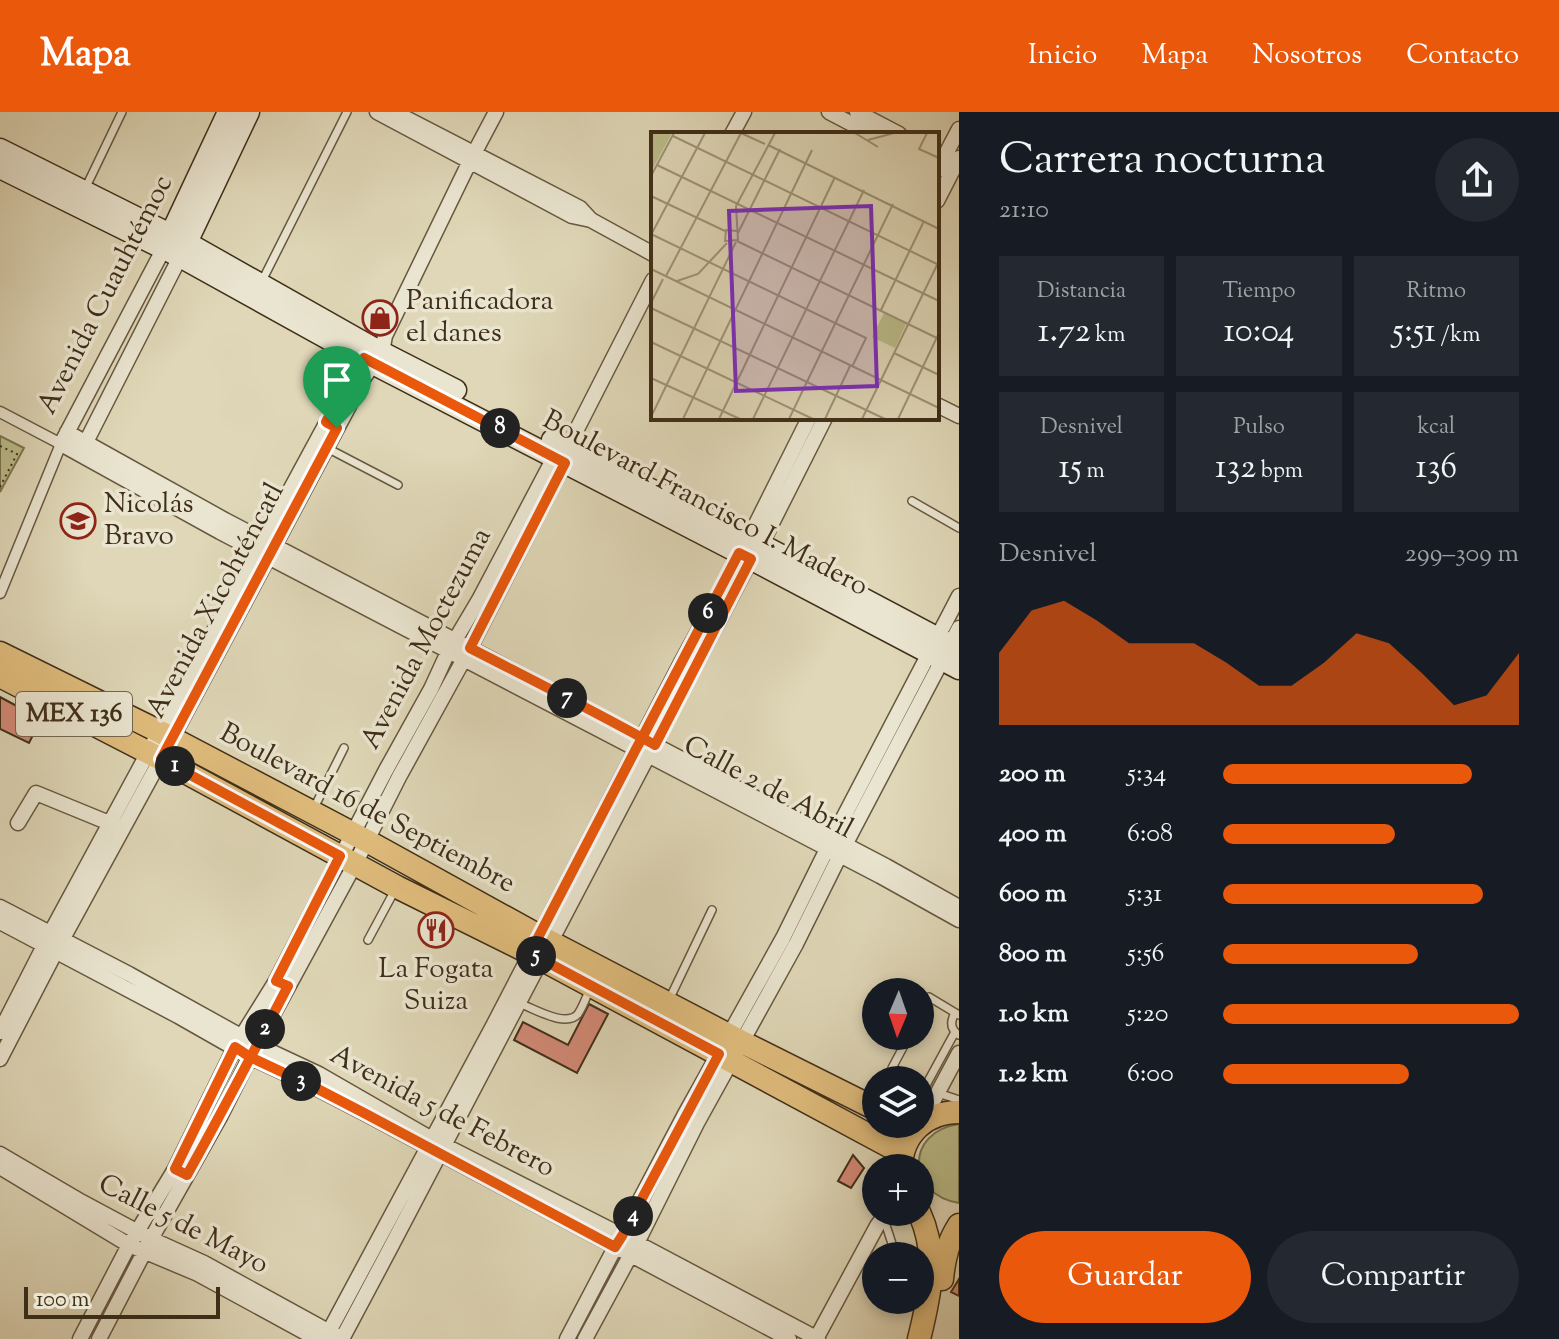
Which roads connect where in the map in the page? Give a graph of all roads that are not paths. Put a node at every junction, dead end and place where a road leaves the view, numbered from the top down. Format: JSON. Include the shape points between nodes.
{"nodes":[{"id":1,"x":122,"y":112,"type":"edge"},
{"id":2,"x":228,"y":112,"type":"edge"},
{"id":3,"x":249,"y":112,"type":"edge"},
{"id":4,"x":347,"y":112,"type":"edge"},
{"id":5,"x":377,"y":112,"type":"edge"},
{"id":6,"x":394,"y":112,"type":"edge"},
{"id":7,"x":496,"y":112,"type":"edge"},
{"id":8,"x":744,"y":112,"type":"edge"},
{"id":9,"x":829,"y":112,"type":"edge"},
{"id":10,"x":862,"y":122,"type":"edge"},
{"id":11,"x":959,"y":129,"type":"edge"},
{"id":12,"x":733,"y":132,"type":"edge"},
{"id":13,"x":893,"y":132,"type":"edge"},
{"id":14,"x":0,"y":149,"type":"edge"},
{"id":15,"x":472,"y":158,"type":"junction"},
{"id":16,"x":948,"y":167,"type":"edge"},
{"id":17,"x":0,"y":168,"type":"edge"},
{"id":18,"x":85,"y":190,"type":"junction"},
{"id":19,"x":939,"y":195,"type":"edge"},
{"id":20,"x":176,"y":245,"type":"junction"},
{"id":21,"x":651,"y":253,"type":"edge"},
{"id":22,"x":261,"y":283,"type":"junction"},
{"id":23,"x":651,"y":284,"type":"edge"},
{"id":24,"x":375,"y":351,"type":"junction"},
{"id":25,"x":939,"y":406,"type":"edge"},
{"id":26,"x":0,"y":412,"type":"edge"},
{"id":27,"x":959,"y":416,"type":"edge"},
{"id":28,"x":808,"y":420,"type":"edge"},
{"id":29,"x":823,"y":420,"type":"edge"},
{"id":30,"x":332,"y":425,"type":"junction"},
{"id":31,"x":64,"y":438,"type":"junction"},
{"id":32,"x":83,"y":448,"type":"junction"},
{"id":33,"x":327,"y":448,"type":"junction"},
{"id":34,"x":565,"y":450,"type":"junction"},
{"id":35,"x":799,"y":452,"type":"junction"},
{"id":36,"x":398,"y":485,"type":"dead end"},
{"id":37,"x":299,"y":486,"type":"junction"},
{"id":38,"x":912,"y":501,"type":"dead end"},
{"id":39,"x":959,"y":528,"type":"edge"},
{"id":40,"x":266,"y":548,"type":"junction"},
{"id":41,"x":750,"y":549,"type":"junction"},
{"id":42,"x":0,"y":593,"type":"edge"},
{"id":43,"x":959,"y":596,"type":"edge"},
{"id":44,"x":486,"y":602,"type":"junction"},
{"id":45,"x":452,"y":646,"type":"junction"},
{"id":46,"x":948,"y":649,"type":"edge"},
{"id":47,"x":0,"y":653,"type":"edge"},
{"id":48,"x":467,"y":654,"type":"junction"},
{"id":49,"x":0,"y":676,"type":"edge"},
{"id":50,"x":437,"y":692,"type":"junction"},
{"id":51,"x":160,"y":746,"type":"junction"},
{"id":52,"x":646,"y":747,"type":"junction"},
{"id":53,"x":344,"y":748,"type":"dead end"},
{"id":54,"x":312,"y":812,"type":"junction"},
{"id":55,"x":18,"y":823,"type":"dead end"},
{"id":56,"x":117,"y":826,"type":"junction"},
{"id":57,"x":360,"y":837,"type":"junction"},
{"id":58,"x":836,"y":847,"type":"junction"},
{"id":59,"x":348,"y":860,"type":"junction"},
{"id":60,"x":397,"y":887,"type":"junction"},
{"id":61,"x":0,"y":907,"type":"edge"},
{"id":62,"x":712,"y":910,"type":"dead end"},
{"id":63,"x":956,"y":912,"type":"edge"},
{"id":64,"x":0,"y":922,"type":"edge"},
{"id":65,"x":368,"y":940,"type":"dead end"},
{"id":66,"x":54,"y":941,"type":"junction"},
{"id":67,"x":540,"y":948,"type":"junction"},
{"id":68,"x":282,"y":984,"type":"junction"},
{"id":69,"x":591,"y":986,"type":"junction"},
{"id":70,"x":934,"y":1000,"type":"edge"},
{"id":71,"x":667,"y":1003,"type":"junction"},
{"id":72,"x":521,"y":1004,"type":"junction"},
{"id":73,"x":18,"y":1010,"type":"junction"},
{"id":74,"x":957,"y":1014,"type":"edge"},
{"id":75,"x":500,"y":1027,"type":"junction"},
{"id":76,"x":0,"y":1032,"type":"edge"},
{"id":77,"x":957,"y":1034,"type":"edge"},
{"id":78,"x":238,"y":1042,"type":"junction"},
{"id":79,"x":730,"y":1048,"type":"junction"},
{"id":80,"x":253,"y":1051,"type":"junction"},
{"id":81,"x":959,"y":1053,"type":"edge"},
{"id":82,"x":0,"y":1059,"type":"edge"},
{"id":83,"x":934,"y":1075,"type":"edge"},
{"id":84,"x":934,"y":1080,"type":"edge"},
{"id":85,"x":934,"y":1091,"type":"edge"},
{"id":86,"x":959,"y":1100,"type":"edge"},
{"id":87,"x":862,"y":1103,"type":"edge"},
{"id":88,"x":206,"y":1107,"type":"junction"},
{"id":89,"x":959,"y":1112,"type":"edge"},
{"id":90,"x":221,"y":1115,"type":"junction"},
{"id":91,"x":934,"y":1116,"type":"edge"},
{"id":92,"x":691,"y":1119,"type":"junction"},
{"id":93,"x":436,"y":1147,"type":"junction"},
{"id":94,"x":0,"y":1154,"type":"edge"},
{"id":95,"x":892,"y":1154,"type":"edge"},
{"id":96,"x":0,"y":1167,"type":"edge"},
{"id":97,"x":19,"y":1171,"type":"junction"},
{"id":98,"x":181,"y":1172,"type":"junction"},
{"id":99,"x":79,"y":1207,"type":"junction"},
{"id":100,"x":934,"y":1214,"type":"edge"},
{"id":101,"x":959,"y":1218,"type":"edge"},
{"id":102,"x":877,"y":1226,"type":"edge"},
{"id":103,"x":924,"y":1226,"type":"edge"},
{"id":104,"x":145,"y":1241,"type":"junction"},
{"id":105,"x":618,"y":1242,"type":"junction"},
{"id":106,"x":129,"y":1245,"type":"junction"},
{"id":107,"x":634,"y":1249,"type":"junction"},
{"id":108,"x":944,"y":1253,"type":"edge"},
{"id":109,"x":721,"y":1295,"type":"junction"},
{"id":110,"x":82,"y":1335,"type":"edge"},
{"id":111,"x":100,"y":1338,"type":"edge"},
{"id":112,"x":333,"y":1338,"type":"edge"},
{"id":113,"x":570,"y":1338,"type":"edge"},
{"id":114,"x":585,"y":1339,"type":"edge"},
{"id":115,"x":789,"y":1339,"type":"edge"},
{"id":116,"x":817,"y":1339,"type":"edge"},
{"id":117,"x":919,"y":1339,"type":"edge"},
{"id":118,"x":932,"y":1339,"type":"edge"}],
"edges":[{"from":1,"to":18,"type":"lane"},
{"from":2,"to":20,"type":"main road","name":"Avenida Cuauhtémoc"},
{"from":3,"to":20,"type":"main road","name":"Avenida Cuauhtémoc"},
{"from":4,"to":22,"type":"lane"},
{"from":5,"to":15,"type":"street"},
{"from":6,"to":15,"type":"street"},
{"from":7,"to":15,"type":"street","name":"Avenida Xicohténcatl"},
{"from":8,"to":12,"type":"street"},
{"from":9,"to":10,"type":"street"},
{"from":10,"to":13,"type":"street"},
{"from":11,"to":16,"type":"street"},
{"from":14,"to":18,"type":"main road","name":"Boulevard Francisco I. Madero"},
{"from":15,"to":21,"type":"street","via":[[580,208],[591,220]]},
{"from":15,"to":24,"type":"street","name":"Avenida Xicohténcatl"},
{"from":16,"to":19,"type":"street"},
{"from":17,"to":20,"type":"main road","name":"Boulevard Francisco I. Madero"},
{"from":18,"to":20,"type":"main road","name":"Boulevard Francisco I. Madero"},
{"from":20,"to":22,"type":"main road","name":"Boulevard Francisco I. Madero"},
{"from":20,"to":24,"type":"main road","name":"Boulevard Francisco I. Madero"},
{"from":20,"to":31,"type":"street","name":"Avenida Cuauhtémoc"},
{"from":20,"to":32,"type":"street","name":"Avenida Cuauhtémoc"},
{"from":22,"to":24,"type":"main road","name":"Boulevard Francisco I. Madero"},
{"from":23,"to":34,"type":"street","name":"Avenida Moctezuma"},
{"from":24,"to":30,"type":"street","name":"Avenida Xicohténcatl","via":[[355,370]]},
{"from":24,"to":34,"type":"main road","name":"Boulevard Francisco I. Madero"},
{"from":25,"to":27,"type":"street"},
{"from":26,"to":31,"type":"street","name":"Calle 2 de Abril"},
{"from":28,"to":35,"type":"street"},
{"from":29,"to":35,"type":"street"},
{"from":30,"to":33,"type":"street","name":"Avenida Xicohténcatl"},
{"from":30,"to":37,"type":"street","name":"Avenida Xicohténcatl"},
{"from":31,"to":32,"type":"street","name":"Calle 2 de Abril"},
{"from":31,"to":42,"type":"street","name":"Avenida Cuauhtémoc"},
{"from":32,"to":40,"type":"street","name":"Calle 2 de Abril"},
{"from":33,"to":36,"type":"lane"},
{"from":33,"to":37,"type":"street","name":"Avenida Xicohténcatl"},
{"from":34,"to":41,"type":"main road","name":"Boulevard Francisco I. Madero"},
{"from":34,"to":44,"type":"street","name":"Avenida Moctezuma"},
{"from":35,"to":41,"type":"street"},
{"from":37,"to":40,"type":"street","name":"Avenida Xicohténcatl"},
{"from":38,"to":39,"type":"lane"},
{"from":40,"to":45,"type":"street","name":"Calle 2 de Abril"},
{"from":40,"to":51,"type":"street","name":"Avenida Xicohténcatl"},
{"from":41,"to":46,"type":"main road","name":"Boulevard Francisco I. Madero"},
{"from":41,"to":52,"type":"street"},
{"from":43,"to":46,"type":"street"},
{"from":44,"to":45,"type":"street","name":"Avenida Moctezuma"},
{"from":44,"to":48,"type":"street","name":"Avenida Moctezuma"},
{"from":45,"to":48,"type":"street","name":"Calle 2 de Abril"},
{"from":45,"to":50,"type":"street","name":"Avenida Moctezuma"},
{"from":46,"to":58,"type":"street"},
{"from":47,"to":51,"type":"main road","name":"Boulevard 16 de Septiembre","number":"MEX 136"},
{"from":48,"to":50,"type":"street","name":"Avenida Moctezuma"},
{"from":48,"to":52,"type":"street","name":"Calle 2 de Abril"},
{"from":49,"to":51,"type":"main road","name":"Boulevard 16 de Septiembre","number":"MEX 136"},
{"from":50,"to":57,"type":"street","name":"Avenida Moctezuma"},
{"from":51,"to":54,"type":"main road","name":"Boulevard 16 de Septiembre","number":"MEX 136"},
{"from":51,"to":56,"type":"street","name":"Avenida Xicohténcatl"},
{"from":51,"to":59,"type":"main road","name":"Boulevard 16 de Septiembre","number":"MEX 136"},
{"from":52,"to":58,"type":"street","name":"Calle 2 de Abril"},
{"from":52,"to":67,"type":"street"},
{"from":53,"to":54,"type":"lane"},
{"from":54,"to":57,"type":"main road","name":"Boulevard 16 de Septiembre","number":"MEX 136"},
{"from":55,"to":56,"type":"street","via":[[36,793]]},
{"from":56,"to":66,"type":"street","name":"Avenida Xicohténcatl"},
{"from":57,"to":59,"type":"street","name":"Avenida Moctezuma"},
{"from":57,"to":67,"type":"main road","name":"Boulevard 16 de Septiembre","number":"MEX 136"},
{"from":58,"to":63,"type":"street","name":"Calle 2 de Abril"},
{"from":58,"to":79,"type":"street"},
{"from":59,"to":60,"type":"main road","name":"Boulevard 16 de Septiembre","number":"MEX 136"},
{"from":59,"to":68,"type":"street","name":"Avenida Moctezuma"},
{"from":60,"to":65,"type":"lane"},
{"from":60,"to":67,"type":"main road","name":"Boulevard 16 de Septiembre","number":"MEX 136"},
{"from":61,"to":66,"type":"street","name":"Avenida 5 de Febrero"},
{"from":62,"to":71,"type":"lane"},
{"from":64,"to":66,"type":"street","name":"Avenida 5 de Febrero"},
{"from":66,"to":73,"type":"street","name":"Avenida Xicohténcatl"},
{"from":66,"to":78,"type":"street","name":"Avenida 5 de Febrero"},
{"from":67,"to":69,"type":"main road","name":"Boulevard 16 de Septiembre","number":"MEX 136"},
{"from":67,"to":71,"type":"main road","name":"Boulevard 16 de Septiembre","number":"MEX 136"},
{"from":67,"to":72,"type":"street"},
{"from":67,"to":75,"type":"street"},
{"from":68,"to":78,"type":"street","name":"Avenida Moctezuma"},
{"from":68,"to":80,"type":"street","name":"Avenida Moctezuma"},
{"from":69,"to":72,"type":"lane","via":[[578,1013],[569,1019]]},
{"from":69,"to":79,"type":"main road","name":"Boulevard 16 de Septiembre","number":"MEX 136"},
{"from":70,"to":74,"type":"lane"},
{"from":71,"to":79,"type":"main road","name":"Boulevard 16 de Septiembre","number":"MEX 136"},
{"from":72,"to":75,"type":"street"},
{"from":73,"to":76,"type":"street","name":"Avenida Xicohténcatl"},
{"from":73,"to":82,"type":"street","name":"Avenida Xicohténcatl"},
{"from":74,"to":77,"type":"lane","via":[[951,1021]]},
{"from":75,"to":93,"type":"street"},
{"from":77,"to":83,"type":"lane"},
{"from":78,"to":80,"type":"street","name":"Avenida 5 de Febrero"},
{"from":78,"to":88,"type":"street","name":"Avenida Moctezuma"},
{"from":79,"to":87,"type":"main road","name":"Boulevard 16 de Septiembre","number":"MEX 136"},
{"from":79,"to":92,"type":"street"},
{"from":79,"to":95,"type":"main road","name":"Boulevard 16 de Septiembre","number":"MEX 136"},
{"from":80,"to":90,"type":"street","name":"Avenida Moctezuma"},
{"from":80,"to":93,"type":"street","name":"Avenida 5 de Febrero"},
{"from":81,"to":84,"type":"street"},
{"from":85,"to":86,"type":"lane"},
{"from":88,"to":90,"type":"street"},
{"from":88,"to":98,"type":"street","name":"Avenida Moctezuma"},
{"from":89,"to":91,"type":"main road"},
{"from":90,"to":98,"type":"street","name":"Avenida Moctezuma"},
{"from":92,"to":105,"type":"street"},
{"from":92,"to":107,"type":"street"},
{"from":93,"to":105,"type":"street","name":"Avenida 5 de Febrero"},
{"from":93,"to":112,"type":"street"},
{"from":94,"to":97,"type":"street","name":"Calle 5 de Mayo"},
{"from":96,"to":97,"type":"street"},
{"from":97,"to":99,"type":"street","name":"Calle 5 de Mayo"},
{"from":98,"to":104,"type":"street","name":"Avenida Moctezuma"},
{"from":99,"to":104,"type":"street","name":"Calle 5 de Mayo"},
{"from":99,"to":106,"type":"street"},
{"from":100,"to":101,"type":"main road"},
{"from":102,"to":116,"type":"street"},
{"from":103,"to":108,"type":"main road","via":[[930,1243]]},
{"from":104,"to":106,"type":"street"},
{"from":104,"to":111,"type":"street","name":"Avenida Moctezuma"},
{"from":104,"to":112,"type":"street","name":"Calle 5 de Mayo"},
{"from":105,"to":107,"type":"street","name":"Avenida 5 de Febrero"},
{"from":105,"to":113,"type":"street"},
{"from":106,"to":110,"type":"street"},
{"from":107,"to":109,"type":"street","name":"Avenida 5 de Febrero"},
{"from":107,"to":114,"type":"street"},
{"from":108,"to":117,"type":"main road"},
{"from":108,"to":118,"type":"main road"},
{"from":109,"to":115,"type":"street","name":"Avenida 5 de Febrero"},
{"from":109,"to":116,"type":"street","name":"Avenida 5 de Febrero"},
{"from":110,"to":111,"type":"street"}]}
